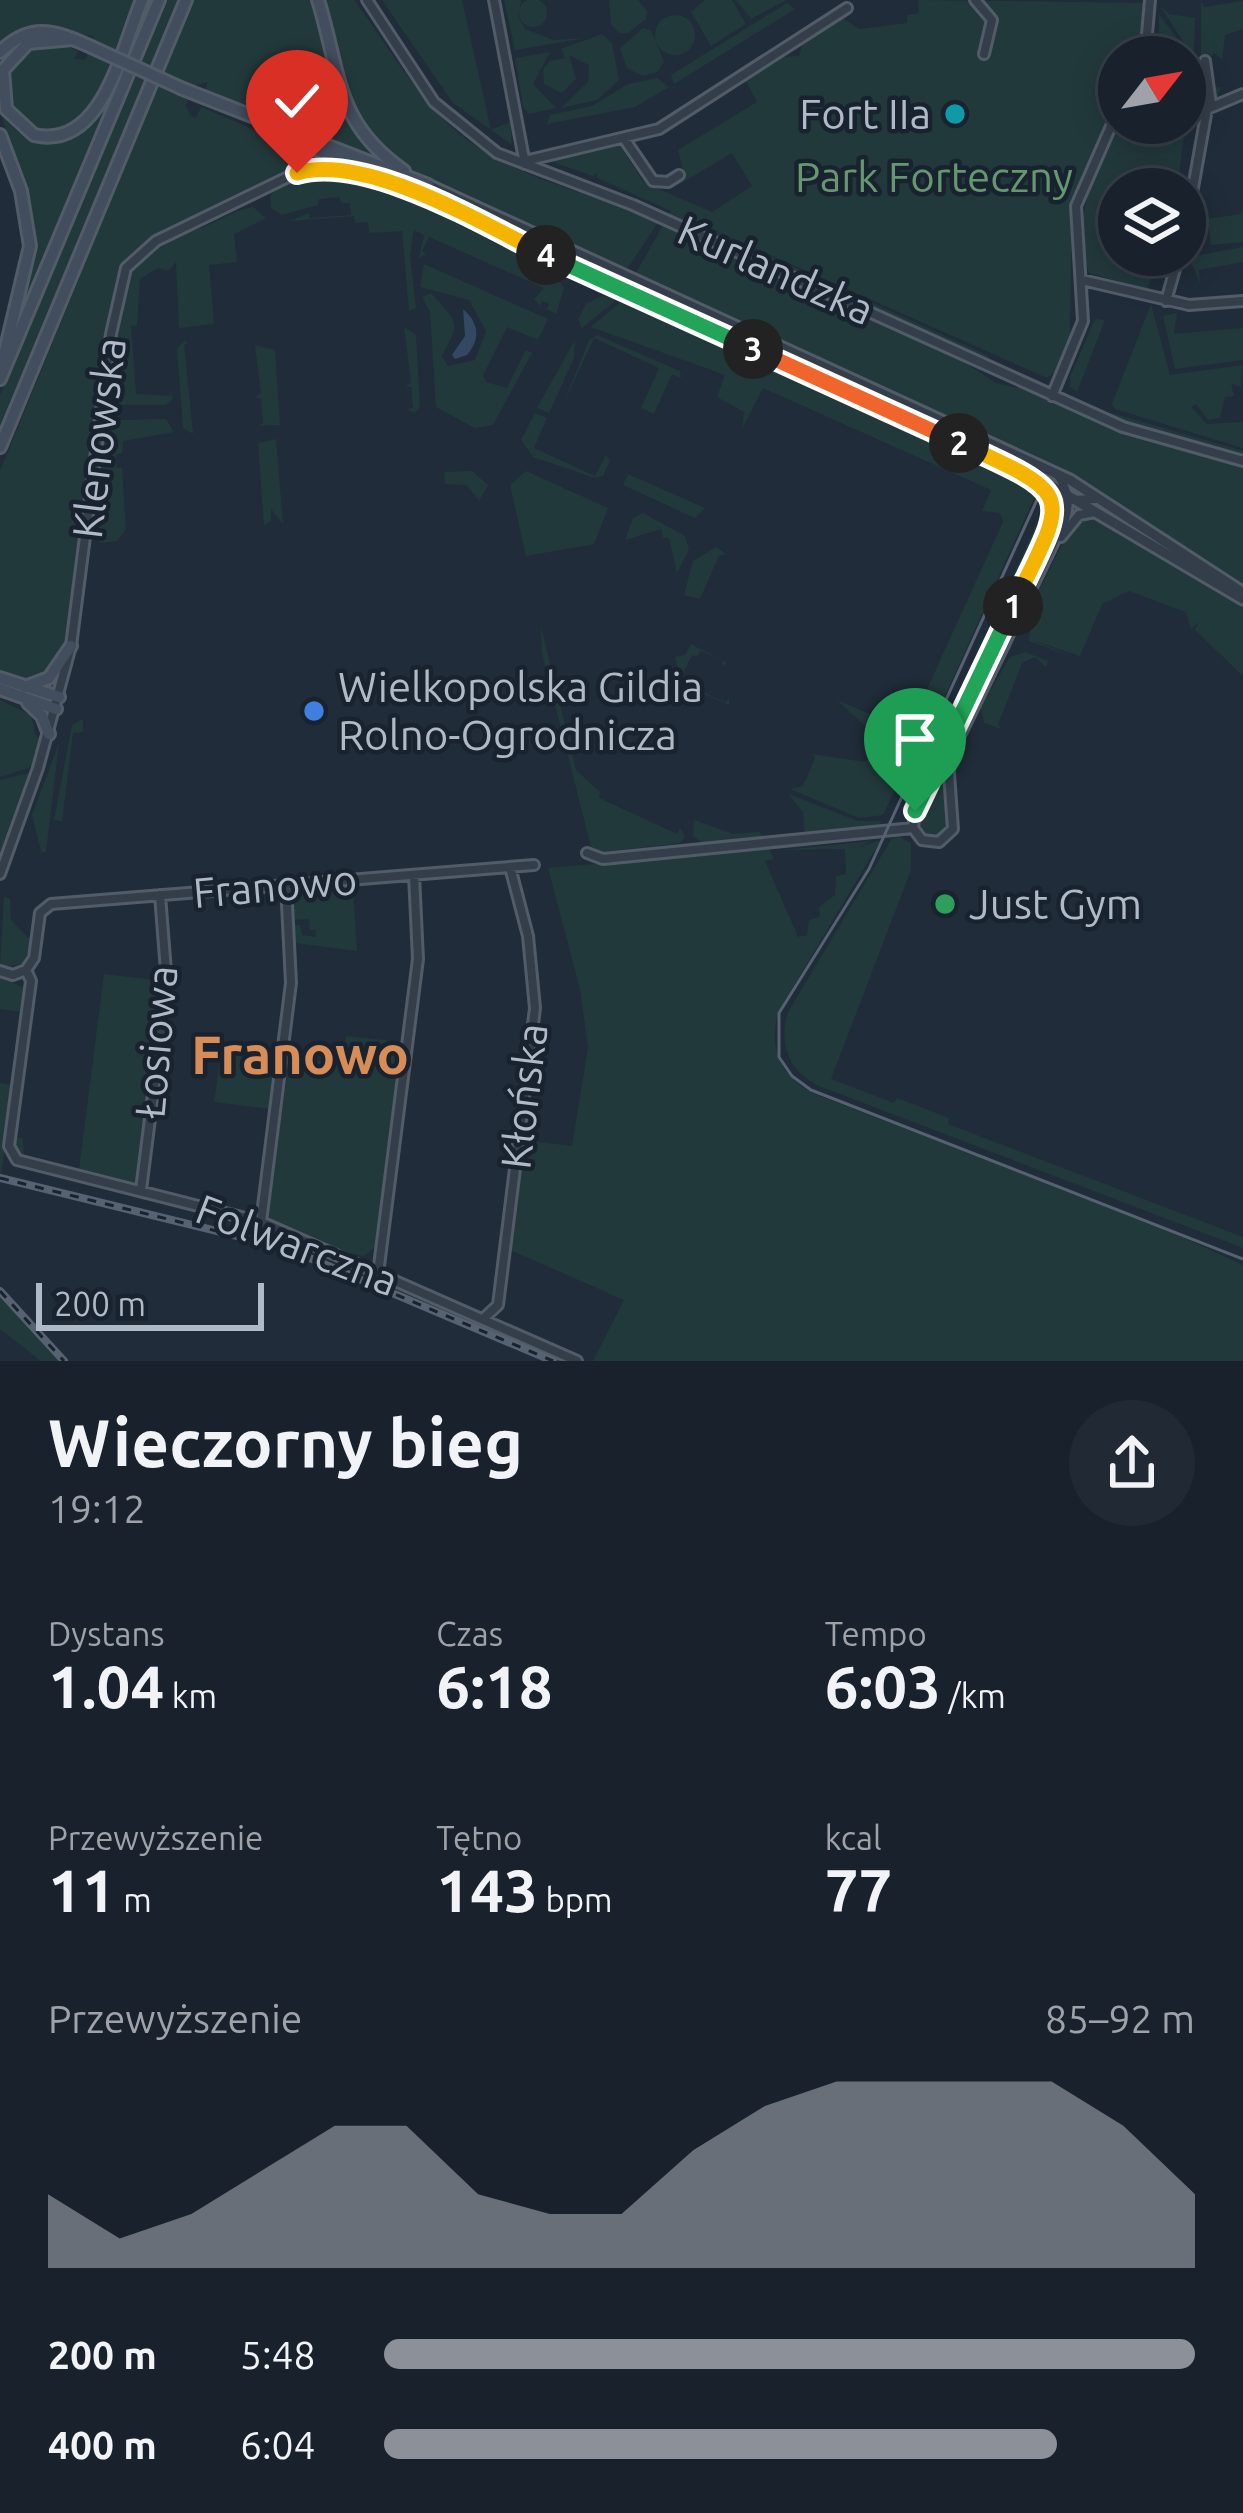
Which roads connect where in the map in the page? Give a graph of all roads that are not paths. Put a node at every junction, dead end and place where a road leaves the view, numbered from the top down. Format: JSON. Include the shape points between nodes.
{"nodes":[{"id":1,"x":142,"y":0,"type":"edge"},
{"id":2,"x":159,"y":0,"type":"edge"},
{"id":3,"x":186,"y":0,"type":"edge"},
{"id":4,"x":318,"y":0,"type":"edge"},
{"id":5,"x":367,"y":0,"type":"edge"},
{"id":6,"x":494,"y":0,"type":"edge"},
{"id":7,"x":975,"y":0,"type":"edge"},
{"id":8,"x":1150,"y":0,"type":"edge"},
{"id":9,"x":847,"y":8,"type":"dead end"},
{"id":10,"x":1147,"y":36,"type":"edge"},
{"id":11,"x":73,"y":39,"type":"junction"},
{"id":12,"x":0,"y":52,"type":"edge"},
{"id":13,"x":984,"y":54,"type":"dead end"},
{"id":14,"x":1206,"y":68,"type":"edge"},
{"id":15,"x":1243,"y":94,"type":"edge"},
{"id":16,"x":1211,"y":104,"type":"junction"},
{"id":17,"x":280,"y":130,"type":"junction"},
{"id":18,"x":0,"y":135,"type":"edge"},
{"id":19,"x":625,"y":140,"type":"junction"},
{"id":20,"x":1103,"y":144,"type":"edge"},
{"id":21,"x":525,"y":163,"type":"junction"},
{"id":22,"x":1198,"y":168,"type":"edge"},
{"id":23,"x":680,"y":175,"type":"dead end"},
{"id":24,"x":376,"y":177,"type":"junction"},
{"id":25,"x":428,"y":185,"type":"junction"},
{"id":26,"x":1173,"y":276,"type":"edge"},
{"id":27,"x":1082,"y":280,"type":"junction"},
{"id":28,"x":1166,"y":301,"type":"junction"},
{"id":29,"x":1243,"y":301,"type":"edge"},
{"id":30,"x":1,"y":377,"type":"edge"},
{"id":31,"x":1052,"y":396,"type":"junction"},
{"id":32,"x":0,"y":447,"type":"edge"},
{"id":33,"x":1243,"y":461,"type":"edge"},
{"id":34,"x":1057,"y":473,"type":"junction"},
{"id":35,"x":1037,"y":478,"type":"junction"},
{"id":36,"x":1070,"y":498,"type":"junction"},
{"id":37,"x":1105,"y":499,"type":"junction"},
{"id":38,"x":1099,"y":512,"type":"junction"},
{"id":39,"x":1052,"y":524,"type":"junction"},
{"id":40,"x":1053,"y":548,"type":"junction"},
{"id":41,"x":1243,"y":596,"type":"edge"},
{"id":42,"x":71,"y":646,"type":"junction"},
{"id":43,"x":0,"y":679,"type":"edge"},
{"id":44,"x":0,"y":689,"type":"edge"},
{"id":45,"x":20,"y":691,"type":"junction"},
{"id":46,"x":58,"y":703,"type":"junction"},
{"id":47,"x":49,"y":734,"type":"junction"},
{"id":48,"x":914,"y":828,"type":"junction"},
{"id":49,"x":587,"y":853,"type":"dead end"},
{"id":50,"x":534,"y":865,"type":"dead end"},
{"id":51,"x":510,"y":868,"type":"junction"},
{"id":52,"x":0,"y":874,"type":"edge"},
{"id":53,"x":414,"y":874,"type":"junction"},
{"id":54,"x":286,"y":885,"type":"junction"},
{"id":55,"x":160,"y":895,"type":"junction"},
{"id":56,"x":26,"y":970,"type":"junction"},
{"id":57,"x":0,"y":971,"type":"edge"},
{"id":58,"x":141,"y":1190,"type":"junction"},
{"id":59,"x":261,"y":1222,"type":"junction"},
{"id":60,"x":379,"y":1274,"type":"junction"},
{"id":61,"x":483,"y":1318,"type":"junction"},
{"id":62,"x":578,"y":1361,"type":"edge"}],
"edges":[{"from":1,"to":11,"type":"main road","via":[[90,119],[68,134],[34,135],[6,109],[3,70],[28,44]]},
{"from":2,"to":30,"type":"main road"},
{"from":3,"to":32,"type":"main road"},
{"from":4,"to":25,"type":"main road","via":[[356,126]]},
{"from":5,"to":21,"type":"street","name":"Kurlandzka","via":[[446,114],[486,147]]},
{"from":6,"to":21,"type":"street"},
{"from":7,"to":13,"type":"street","via":[[992,20]]},
{"from":8,"to":10,"type":"street"},
{"from":9,"to":19,"type":"street","via":[[659,129]]},
{"from":11,"to":12,"type":"main road","via":[[37,30]]},
{"from":11,"to":17,"type":"main road","bridge":true},
{"from":14,"to":16,"type":"street"},
{"from":15,"to":16,"type":"street","via":[[1224,93]]},
{"from":16,"to":22,"type":"street"},
{"from":17,"to":24,"type":"main road"},
{"from":17,"to":25,"type":"main road"},
{"from":18,"to":30,"type":"main road","via":[[30,246]]},
{"from":19,"to":21,"type":"street"},
{"from":19,"to":23,"type":"street","via":[[647,176],[672,184]]},
{"from":20,"to":27,"type":"street","via":[[1076,206]]},
{"from":21,"to":31,"type":"street","name":"Kurlandzka"},
{"from":24,"to":35,"type":"street"},
{"from":24,"to":42,"type":"street","name":"Klenowska","via":[[297,173],[144,248],[120,280]]},
{"from":25,"to":34,"type":"street"},
{"from":26,"to":28,"type":"street"},
{"from":27,"to":28,"type":"street"},
{"from":27,"to":31,"type":"street","via":[[1082,329]]},
{"from":28,"to":29,"type":"street"},
{"from":31,"to":33,"type":"street","name":"Kurlandzka","via":[[1158,440]]},
{"from":34,"to":36,"type":"street"},
{"from":34,"to":37,"type":"street"},
{"from":35,"to":36,"type":"street"},
{"from":35,"to":39,"type":"street","via":[[1052,501]]},
{"from":36,"to":37,"type":"street"},
{"from":36,"to":38,"type":"street"},
{"from":36,"to":39,"type":"street"},
{"from":36,"to":40,"type":"street"},
{"from":37,"to":41,"type":"street"},
{"from":38,"to":40,"type":"street","via":[[1079,515]]},
{"from":38,"to":41,"type":"street"},
{"from":39,"to":48,"type":"street","via":[[950,731]]},
{"from":40,"to":48,"type":"street","via":[[948,760],[953,829],[931,843]]},
{"from":42,"to":45,"type":"main road","via":[[49,678]]},
{"from":42,"to":46,"type":"street","name":"Klenowska"},
{"from":43,"to":45,"type":"main road"},
{"from":44,"to":45,"type":"main road"},
{"from":45,"to":46,"type":"main road"},
{"from":45,"to":47,"type":"main road"},
{"from":46,"to":47,"type":"street","name":"Klenowska"},
{"from":47,"to":52,"type":"street","name":"Klenowska"},
{"from":48,"to":49,"type":"street","via":[[603,859]]},
{"from":50,"to":51,"type":"street","name":"Franowo"},
{"from":51,"to":53,"type":"street","name":"Franowo"},
{"from":51,"to":61,"type":"street","name":"Kłońska","via":[[535,1010],[498,1305]]},
{"from":53,"to":54,"type":"street","name":"Franowo"},
{"from":53,"to":60,"type":"street","via":[[418,959]]},
{"from":54,"to":55,"type":"street","name":"Franowo"},
{"from":54,"to":59,"type":"street","via":[[291,983]]},
{"from":55,"to":56,"type":"street","name":"Franowo","via":[[48,905]]},
{"from":55,"to":58,"type":"street","name":"Łosiowa","via":[[167,986]]},
{"from":56,"to":57,"type":"street"},
{"from":56,"to":58,"type":"street","name":"Folwarczna","via":[[11,1153],[30,1165]]},
{"from":58,"to":59,"type":"street","name":"Folwarczna"},
{"from":59,"to":60,"type":"street","name":"Folwarczna"},
{"from":60,"to":61,"type":"street","name":"Folwarczna"},
{"from":61,"to":62,"type":"street","name":"Folwarczna"}]}
